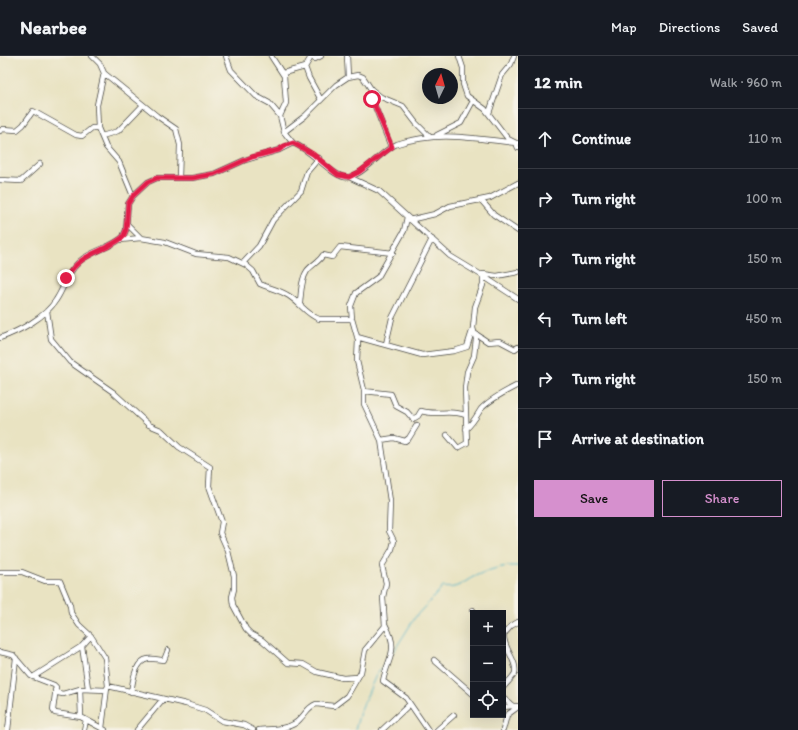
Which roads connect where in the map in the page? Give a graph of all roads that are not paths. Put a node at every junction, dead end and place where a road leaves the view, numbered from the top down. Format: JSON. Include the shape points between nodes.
{"nodes":[{"id":1,"x":92,"y":56,"type":"edge"},
{"id":2,"x":226,"y":56,"type":"edge"},
{"id":3,"x":271,"y":56,"type":"edge"},
{"id":4,"x":321,"y":56,"type":"edge"},
{"id":5,"x":348,"y":56,"type":"edge"},
{"id":6,"x":459,"y":56,"type":"edge"},
{"id":7,"x":514,"y":56,"type":"edge"},
{"id":8,"x":305,"y":67,"type":"junction"},
{"id":9,"x":104,"y":73,"type":"junction"},
{"id":10,"x":282,"y":73,"type":"junction"},
{"id":11,"x":348,"y":78,"type":"junction"},
{"id":12,"x":372,"y":99,"type":"dead end"},
{"id":13,"x":321,"y":100,"type":"junction"},
{"id":14,"x":473,"y":101,"type":"junction"},
{"id":15,"x":143,"y":106,"type":"junction"},
{"id":16,"x":489,"y":113,"type":"junction"},
{"id":17,"x":280,"y":116,"type":"junction"},
{"id":18,"x":98,"y":128,"type":"junction"},
{"id":19,"x":0,"y":131,"type":"edge"},
{"id":20,"x":284,"y":132,"type":"junction"},
{"id":21,"x":102,"y":136,"type":"junction"},
{"id":22,"x":437,"y":136,"type":"junction"},
{"id":23,"x":430,"y":137,"type":"junction"},
{"id":24,"x":293,"y":143,"type":"junction"},
{"id":25,"x":517,"y":143,"type":"edge"},
{"id":26,"x":392,"y":147,"type":"junction"},
{"id":27,"x":518,"y":148,"type":"edge"},
{"id":28,"x":319,"y":158,"type":"junction"},
{"id":29,"x":40,"y":164,"type":"dead end"},
{"id":30,"x":349,"y":177,"type":"junction"},
{"id":31,"x":179,"y":178,"type":"junction"},
{"id":32,"x":0,"y":180,"type":"edge"},
{"id":33,"x":518,"y":183,"type":"edge"},
{"id":34,"x":133,"y":196,"type":"junction"},
{"id":35,"x":481,"y":200,"type":"junction"},
{"id":36,"x":408,"y":218,"type":"junction"},
{"id":37,"x":127,"y":224,"type":"junction"},
{"id":38,"x":518,"y":231,"type":"edge"},
{"id":39,"x":141,"y":238,"type":"junction"},
{"id":40,"x":120,"y":240,"type":"junction"},
{"id":41,"x":432,"y":240,"type":"junction"},
{"id":42,"x":393,"y":253,"type":"junction"},
{"id":43,"x":243,"y":263,"type":"junction"},
{"id":44,"x":518,"y":272,"type":"edge"},
{"id":45,"x":482,"y":275,"type":"junction"},
{"id":46,"x":518,"y":299,"type":"edge"},
{"id":47,"x":300,"y":303,"type":"junction"},
{"id":48,"x":47,"y":310,"type":"junction"},
{"id":49,"x":352,"y":319,"type":"junction"},
{"id":50,"x":473,"y":328,"type":"junction"},
{"id":51,"x":476,"y":334,"type":"junction"},
{"id":52,"x":357,"y":337,"type":"junction"},
{"id":53,"x":0,"y":338,"type":"edge"},
{"id":54,"x":386,"y":344,"type":"junction"},
{"id":55,"x":518,"y":347,"type":"edge"},
{"id":56,"x":518,"y":385,"type":"edge"},
{"id":57,"x":364,"y":390,"type":"junction"},
{"id":58,"x":465,"y":415,"type":"junction"},
{"id":59,"x":417,"y":425,"type":"dead end"},
{"id":60,"x":466,"y":429,"type":"junction"},
{"id":61,"x":447,"y":435,"type":"dead end"},
{"id":62,"x":381,"y":440,"type":"junction"},
{"id":63,"x":0,"y":572,"type":"edge"},
{"id":64,"x":518,"y":622,"type":"edge"},
{"id":65,"x":385,"y":624,"type":"junction"},
{"id":66,"x":506,"y":631,"type":"edge"},
{"id":67,"x":91,"y":636,"type":"junction"},
{"id":68,"x":506,"y":643,"type":"edge"},
{"id":69,"x":82,"y":646,"type":"junction"},
{"id":70,"x":168,"y":650,"type":"dead end"},
{"id":71,"x":0,"y":652,"type":"edge"},
{"id":72,"x":16,"y":658,"type":"junction"},
{"id":73,"x":434,"y":660,"type":"dead end"},
{"id":74,"x":517,"y":673,"type":"edge"},
{"id":75,"x":33,"y":677,"type":"junction"},
{"id":76,"x":358,"y":677,"type":"junction"},
{"id":77,"x":506,"y":685,"type":"edge"},
{"id":78,"x":88,"y":688,"type":"junction"},
{"id":79,"x":107,"y":688,"type":"junction"},
{"id":80,"x":80,"y":689,"type":"junction"},
{"id":81,"x":55,"y":690,"type":"junction"},
{"id":82,"x":470,"y":691,"type":"edge"},
{"id":83,"x":131,"y":692,"type":"junction"},
{"id":84,"x":163,"y":699,"type":"junction"},
{"id":85,"x":506,"y":700,"type":"edge"},
{"id":86,"x":410,"y":704,"type":"junction"},
{"id":87,"x":516,"y":707,"type":"edge"},
{"id":88,"x":454,"y":715,"type":"dead end"},
{"id":89,"x":81,"y":717,"type":"junction"},
{"id":90,"x":86,"y":720,"type":"junction"},
{"id":91,"x":103,"y":729,"type":"edge"},
{"id":92,"x":8,"y":730,"type":"edge"},
{"id":93,"x":84,"y":730,"type":"edge"},
{"id":94,"x":137,"y":730,"type":"edge"},
{"id":95,"x":253,"y":730,"type":"edge"},
{"id":96,"x":259,"y":730,"type":"edge"},
{"id":97,"x":382,"y":730,"type":"edge"},
{"id":98,"x":428,"y":730,"type":"edge"},
{"id":99,"x":437,"y":730,"type":"edge"},
{"id":100,"x":503,"y":730,"type":"edge"}],
"edges":[{"from":1,"to":9,"type":"street"},
{"from":2,"to":17,"type":"street","via":[[231,70]]},
{"from":3,"to":10,"type":"street"},
{"from":4,"to":8,"type":"street","via":[[315,59],[311,57]]},
{"from":5,"to":11,"type":"street"},
{"from":6,"to":14,"type":"street","via":[[465,90]]},
{"from":7,"to":16,"type":"street","via":[[502,75]]},
{"from":8,"to":10,"type":"street"},
{"from":8,"to":13,"type":"street","via":[[308,78]]},
{"from":9,"to":15,"type":"street"},
{"from":9,"to":18,"type":"street","via":[[97,104]]},
{"from":10,"to":17,"type":"street","via":[[286,103]]},
{"from":11,"to":13,"type":"street","via":[[336,85]]},
{"from":11,"to":23,"type":"street","via":[[358,75],[363,77],[374,92],[402,106]]},
{"from":12,"to":26,"type":"street"},
{"from":13,"to":20,"type":"street"},
{"from":14,"to":16,"type":"street"},
{"from":14,"to":22,"type":"street","via":[[461,123]]},
{"from":15,"to":21,"type":"street","via":[[118,131]]},
{"from":15,"to":31,"type":"street","via":[[179,132]]},
{"from":16,"to":25,"type":"street","via":[[508,139]]},
{"from":17,"to":20,"type":"street"},
{"from":18,"to":19,"type":"street","via":[[92,128],[82,136],[76,135],[33,111],[17,130]]},
{"from":18,"to":21,"type":"street"},
{"from":20,"to":24,"type":"street"},
{"from":21,"to":34,"type":"street","via":[[106,147],[119,162]]},
{"from":22,"to":23,"type":"street"},
{"from":22,"to":25,"type":"street","via":[[474,137]]},
{"from":23,"to":26,"type":"street"},
{"from":24,"to":28,"type":"street"},
{"from":24,"to":31,"type":"street","via":[[214,174]]},
{"from":25,"to":27,"type":"street"},
{"from":26,"to":30,"type":"street"},
{"from":28,"to":30,"type":"street","via":[[338,175]]},
{"from":28,"to":43,"type":"street","via":[[307,172],[301,191],[273,220],[259,246]]},
{"from":29,"to":32,"type":"street","via":[[21,181]]},
{"from":30,"to":36,"type":"street","via":[[379,191]]},
{"from":31,"to":34,"type":"street","via":[[157,178],[148,182]]},
{"from":33,"to":35,"type":"street"},
{"from":34,"to":37,"type":"street","via":[[128,204]]},
{"from":35,"to":36,"type":"street","via":[[450,206],[435,214]]},
{"from":35,"to":38,"type":"street","via":[[494,215]]},
{"from":36,"to":41,"type":"street"},
{"from":36,"to":42,"type":"street"},
{"from":37,"to":39,"type":"street"},
{"from":37,"to":40,"type":"street","via":[[125,234]]},
{"from":39,"to":40,"type":"street"},
{"from":39,"to":43,"type":"street","via":[[165,242],[196,254],[229,257]]},
{"from":40,"to":48,"type":"street","via":[[89,255],[75,266]]},
{"from":41,"to":45,"type":"street","via":[[453,258]]},
{"from":41,"to":54,"type":"street","via":[[392,318]]},
{"from":42,"to":47,"type":"street","via":[[340,247],[332,257],[323,255],[307,270]]},
{"from":42,"to":49,"type":"street","via":[[378,277],[354,296],[351,306]]},
{"from":43,"to":47,"type":"street","via":[[253,271],[260,284],[280,291]]},
{"from":44,"to":45,"type":"street","via":[[497,276]]},
{"from":45,"to":46,"type":"street"},
{"from":45,"to":50,"type":"street","via":[[483,285],[475,307]]},
{"from":47,"to":49,"type":"street","via":[[307,312],[319,319]]},
{"from":48,"to":53,"type":"street"},
{"from":48,"to":76,"type":"street","via":[[52,339],[70,362],[113,392],[149,425],[161,430],[180,447],[210,467],[209,486],[222,522],[220,533],[228,551],[234,576],[233,605],[251,634],[262,640],[288,663],[303,664],[317,672],[343,678]]},
{"from":49,"to":52,"type":"street"},
{"from":50,"to":51,"type":"street"},
{"from":50,"to":54,"type":"street","via":[[467,347],[454,351],[422,355]]},
{"from":51,"to":55,"type":"street","via":[[488,342],[500,341],[515,349]]},
{"from":51,"to":58,"type":"street","via":[[474,356],[467,372]]},
{"from":52,"to":54,"type":"street"},
{"from":52,"to":57,"type":"street","via":[[356,361]]},
{"from":56,"to":60,"type":"street","via":[[496,397],[482,409],[476,420]]},
{"from":57,"to":58,"type":"street","via":[[391,394],[396,406],[413,419],[421,412],[435,414],[451,411]]},
{"from":57,"to":62,"type":"street","via":[[365,409]]},
{"from":58,"to":60,"type":"street"},
{"from":59,"to":62,"type":"street","via":[[410,438],[405,441],[394,438]]},
{"from":60,"to":61,"type":"street","via":[[466,443],[458,448]]},
{"from":62,"to":65,"type":"street","via":[[390,501],[389,531],[394,541],[382,566],[386,583],[383,597]]},
{"from":63,"to":67,"type":"street","via":[[22,572],[45,581],[60,581],[71,613]]},
{"from":64,"to":66,"type":"street"},
{"from":65,"to":76,"type":"street","via":[[366,650],[362,672]]},
{"from":65,"to":86,"type":"street","via":[[390,634],[392,653],[383,682]]},
{"from":67,"to":69,"type":"street"},
{"from":67,"to":79,"type":"street","via":[[105,658]]},
{"from":68,"to":74,"type":"street"},
{"from":69,"to":75,"type":"street"},
{"from":69,"to":78,"type":"street"},
{"from":70,"to":83,"type":"street","via":[[164,660],[147,659],[140,664]]},
{"from":71,"to":72,"type":"street","via":[[9,653]]},
{"from":72,"to":75,"type":"street"},
{"from":72,"to":92,"type":"street"},
{"from":73,"to":82,"type":"street"},
{"from":74,"to":77,"type":"street"},
{"from":75,"to":81,"type":"street","via":[[54,685]]},
{"from":76,"to":96,"type":"street","via":[[347,696],[334,706],[316,704],[308,708],[295,724]]},
{"from":78,"to":79,"type":"street"},
{"from":78,"to":80,"type":"street"},
{"from":79,"to":83,"type":"street"},
{"from":79,"to":91,"type":"street"},
{"from":80,"to":81,"type":"street","via":[[63,694]]},
{"from":80,"to":89,"type":"street"},
{"from":81,"to":89,"type":"street","via":[[53,712]]},
{"from":83,"to":84,"type":"street"},
{"from":84,"to":94,"type":"street"},
{"from":84,"to":95,"type":"street","via":[[201,709],[217,719],[244,725]]},
{"from":85,"to":87,"type":"street"},
{"from":86,"to":97,"type":"street"},
{"from":86,"to":98,"type":"street"},
{"from":87,"to":100,"type":"street","via":[[507,714]]},
{"from":88,"to":99,"type":"street"},
{"from":89,"to":90,"type":"street"},
{"from":90,"to":91,"type":"street"},
{"from":90,"to":93,"type":"street"}]}
